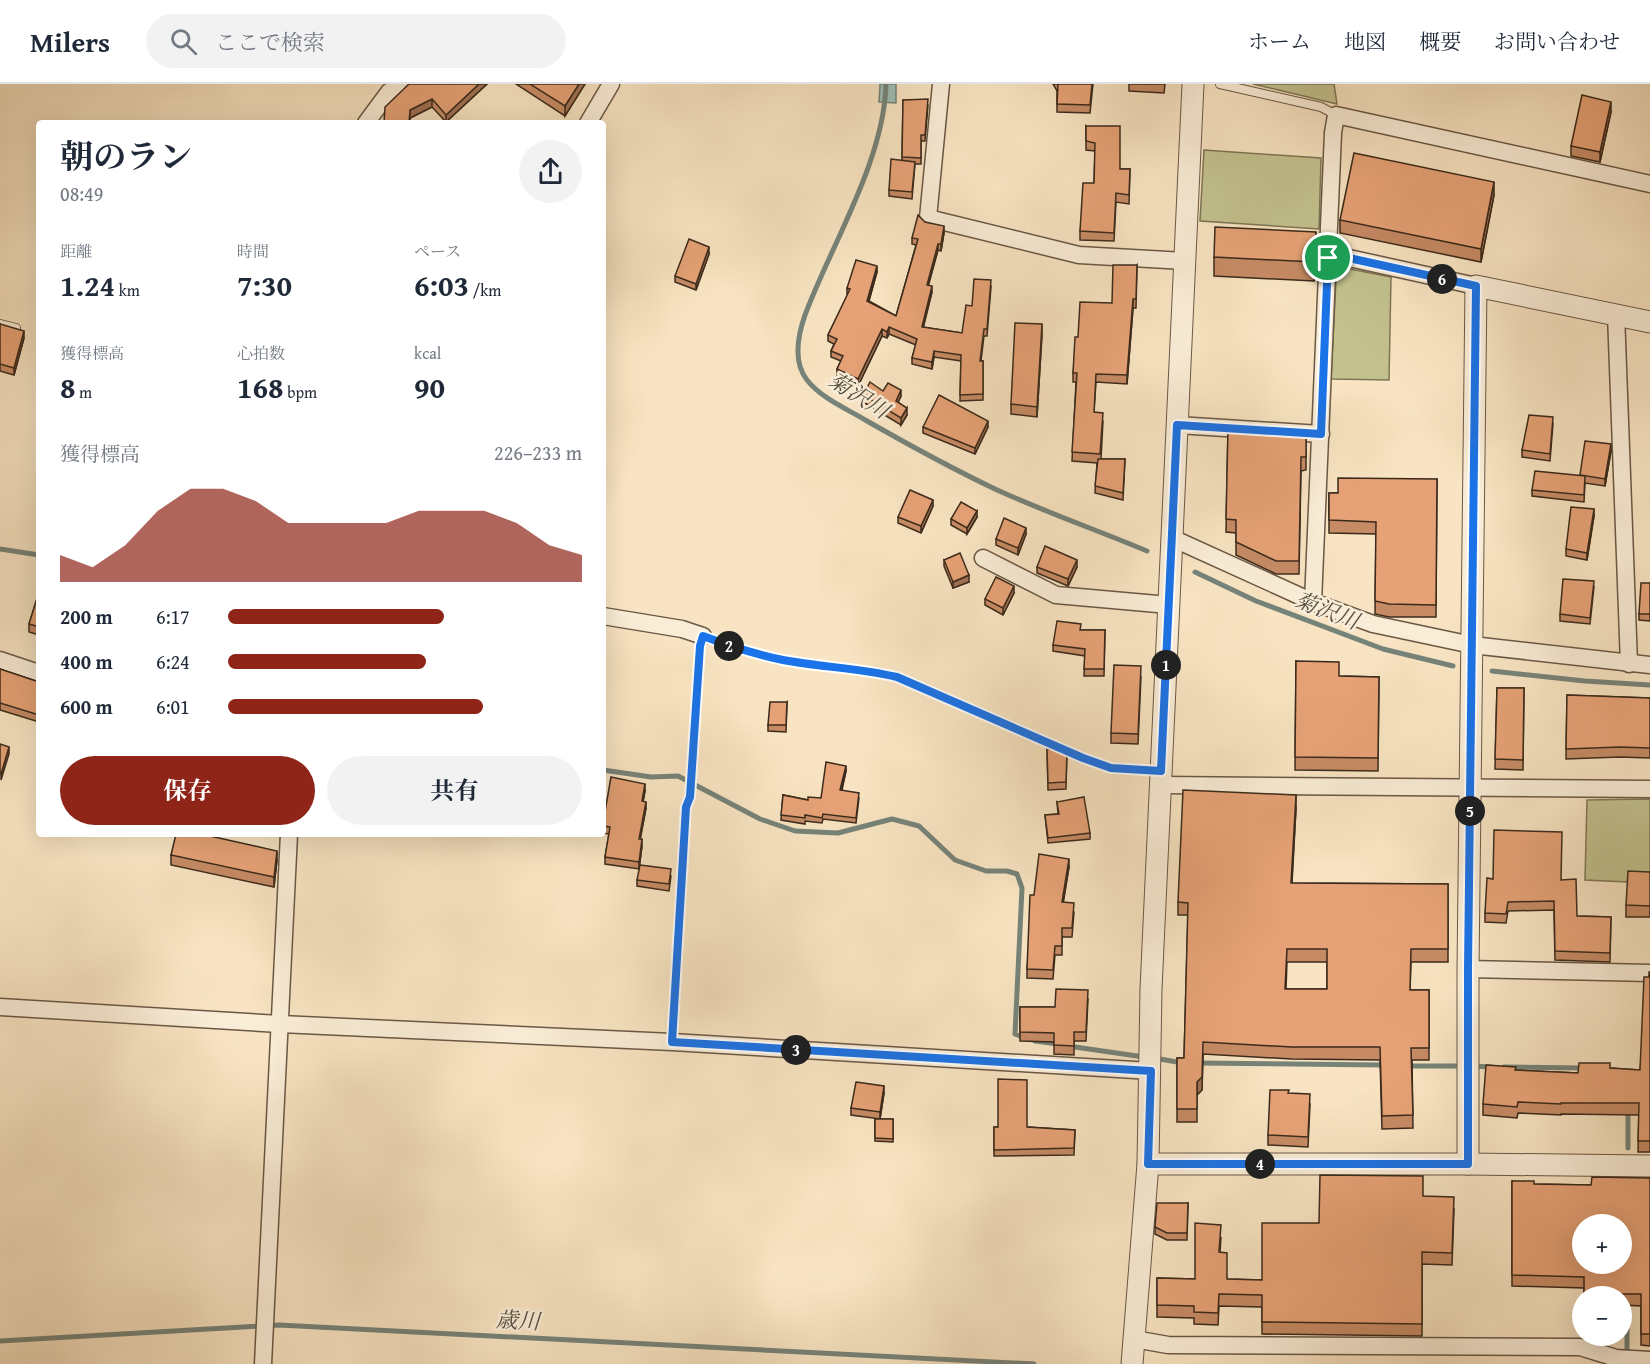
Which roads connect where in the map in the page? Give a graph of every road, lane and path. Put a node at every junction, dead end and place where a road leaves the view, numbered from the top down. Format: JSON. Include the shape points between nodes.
{"nodes":[{"id":1,"x":400,"y":84,"type":"edge"},
{"id":2,"x":611,"y":84,"type":"edge"},
{"id":3,"x":941,"y":84,"type":"edge"},
{"id":4,"x":1193,"y":84,"type":"edge"},
{"id":5,"x":1220,"y":84,"type":"edge"},
{"id":6,"x":1336,"y":115,"type":"junction"},
{"id":7,"x":368,"y":120,"type":"edge"},
{"id":8,"x":590,"y":120,"type":"edge"},
{"id":9,"x":1650,"y":184,"type":"edge"},
{"id":10,"x":1328,"y":258,"type":"junction"},
{"id":11,"x":1185,"y":261,"type":"junction"},
{"id":12,"x":1476,"y":286,"type":"junction"},
{"id":13,"x":1616,"y":314,"type":"junction"},
{"id":14,"x":1650,"y":322,"type":"edge"},
{"id":15,"x":0,"y":324,"type":"edge"},
{"id":16,"x":16,"y":328,"type":"edge"},
{"id":17,"x":1177,"y":425,"type":"junction"},
{"id":18,"x":1321,"y":434,"type":"junction"},
{"id":19,"x":1172,"y":538,"type":"junction"},
{"id":20,"x":983,"y":558,"type":"dead end"},
{"id":21,"x":1313,"y":602,"type":"junction"},
{"id":22,"x":1169,"y":605,"type":"junction"},
{"id":23,"x":606,"y":616,"type":"edge"},
{"id":24,"x":703,"y":636,"type":"junction"},
{"id":25,"x":1472,"y":645,"type":"junction"},
{"id":26,"x":0,"y":660,"type":"edge"},
{"id":27,"x":1629,"y":664,"type":"junction"},
{"id":28,"x":1650,"y":665,"type":"edge"},
{"id":29,"x":36,"y":672,"type":"edge"},
{"id":30,"x":1161,"y":778,"type":"junction"},
{"id":31,"x":1470,"y":787,"type":"junction"},
{"id":32,"x":1650,"y":789,"type":"edge"},
{"id":33,"x":289,"y":837,"type":"edge"},
{"id":34,"x":1468,"y":969,"type":"junction"},
{"id":35,"x":1650,"y":973,"type":"edge"},
{"id":36,"x":0,"y":1006,"type":"edge"},
{"id":37,"x":280,"y":1024,"type":"junction"},
{"id":38,"x":672,"y":1042,"type":"junction"},
{"id":39,"x":1151,"y":1071,"type":"junction"},
{"id":40,"x":1148,"y":1164,"type":"junction"},
{"id":41,"x":1468,"y":1164,"type":"junction"},
{"id":42,"x":1650,"y":1166,"type":"edge"},
{"id":43,"x":1133,"y":1354,"type":"edge"},
{"id":44,"x":1650,"y":1360,"type":"edge"},
{"id":45,"x":262,"y":1364,"type":"edge"}],
"edges":[{"from":1,"to":7,"type":"street"},
{"from":2,"to":8,"type":"street"},
{"from":3,"to":11,"type":"street","via":[[928,218],[1079,255]]},
{"from":4,"to":11,"type":"street"},
{"from":5,"to":6,"type":"lane","via":[[1321,107]]},
{"from":6,"to":9,"type":"street"},
{"from":6,"to":10,"type":"street"},
{"from":10,"to":12,"type":"street","via":[[1349,258]]},
{"from":10,"to":18,"type":"street"},
{"from":11,"to":17,"type":"street"},
{"from":12,"to":13,"type":"street"},
{"from":12,"to":25,"type":"street"},
{"from":13,"to":14,"type":"street"},
{"from":13,"to":27,"type":"street"},
{"from":15,"to":16,"type":"lane"},
{"from":17,"to":18,"type":"street"},
{"from":17,"to":19,"type":"street"},
{"from":18,"to":21,"type":"street"},
{"from":19,"to":21,"type":"street"},
{"from":19,"to":22,"type":"street"},
{"from":20,"to":22,"type":"street","via":[[1056,595]]},
{"from":21,"to":25,"type":"street","via":[[1373,624]]},
{"from":22,"to":30,"type":"street"},
{"from":23,"to":24,"type":"street"},
{"from":24,"to":30,"type":"lane","via":[[741,651],[783,660],[897,677],[1083,758]]},
{"from":24,"to":38,"type":"lane","via":[[686,807]]},
{"from":25,"to":27,"type":"street"},
{"from":25,"to":31,"type":"street"},
{"from":26,"to":29,"type":"street"},
{"from":27,"to":28,"type":"street"},
{"from":30,"to":31,"type":"street"},
{"from":30,"to":39,"type":"street"},
{"from":31,"to":32,"type":"street"},
{"from":31,"to":34,"type":"street"},
{"from":33,"to":37,"type":"street"},
{"from":34,"to":35,"type":"street"},
{"from":34,"to":41,"type":"street"},
{"from":36,"to":37,"type":"street"},
{"from":37,"to":38,"type":"street"},
{"from":37,"to":45,"type":"street"},
{"from":38,"to":39,"type":"street"},
{"from":39,"to":40,"type":"street"},
{"from":40,"to":41,"type":"street"},
{"from":40,"to":43,"type":"street"},
{"from":41,"to":42,"type":"street"},
{"from":43,"to":44,"type":"street","via":[[1168,1345],[1581,1347],[1616,1358]]}]}
